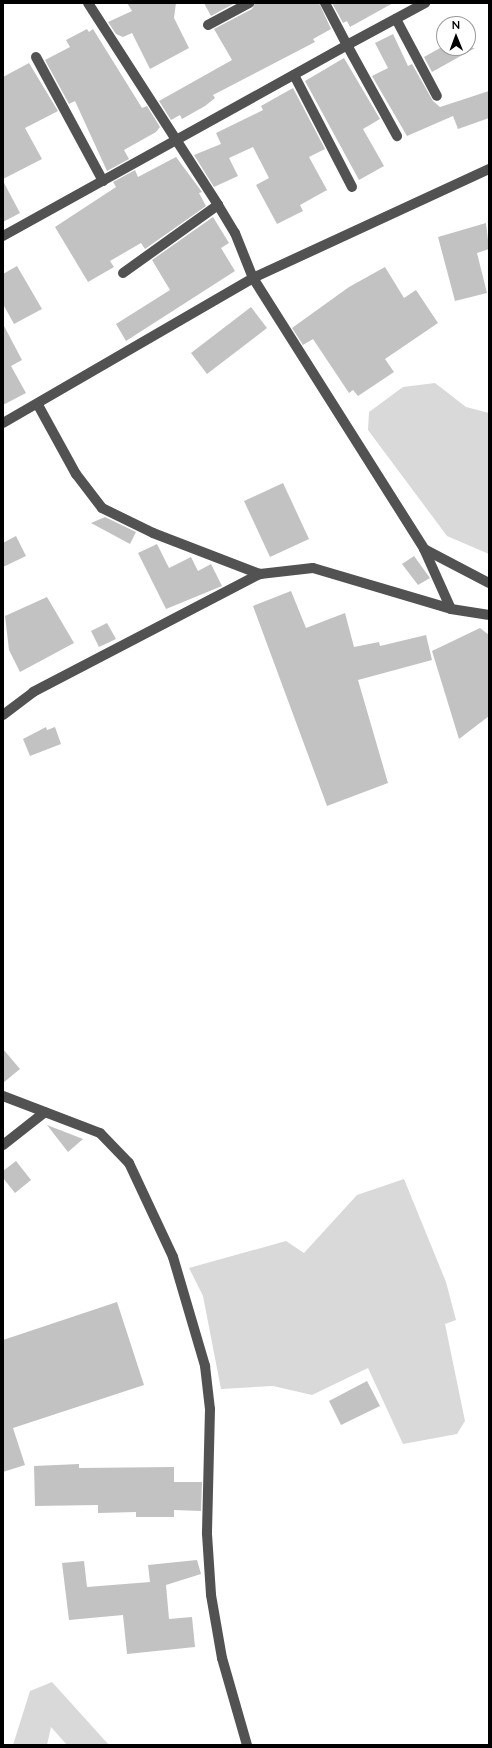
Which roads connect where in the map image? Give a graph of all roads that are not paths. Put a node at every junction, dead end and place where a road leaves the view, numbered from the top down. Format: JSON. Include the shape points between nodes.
{"nodes":[{"id":1,"x":88,"y":3,"type":"edge"},
{"id":2,"x":249,"y":3,"type":"edge"},
{"id":3,"x":325,"y":3,"type":"edge"},
{"id":4,"x":425,"y":3,"type":"edge"},
{"id":5,"x":410,"y":7,"type":"edge"},
{"id":6,"x":396,"y":19,"type":"junction"},
{"id":7,"x":208,"y":25,"type":"dead end"},
{"id":8,"x":347,"y":46,"type":"junction"},
{"id":9,"x":36,"y":57,"type":"dead end"},
{"id":10,"x":294,"y":75,"type":"junction"},
{"id":11,"x":437,"y":96,"type":"dead end"},
{"id":12,"x":397,"y":136,"type":"dead end"},
{"id":13,"x":178,"y":139,"type":"junction"},
{"id":14,"x":489,"y":169,"type":"edge"},
{"id":15,"x":103,"y":181,"type":"junction"},
{"id":16,"x":352,"y":187,"type":"dead end"},
{"id":17,"x":218,"y":205,"type":"junction"},
{"id":18,"x":3,"y":236,"type":"edge"},
{"id":19,"x":123,"y":272,"type":"dead end"},
{"id":20,"x":253,"y":278,"type":"junction"},
{"id":21,"x":38,"y":405,"type":"junction"},
{"id":22,"x":3,"y":423,"type":"edge"},
{"id":23,"x":424,"y":549,"type":"junction"},
{"id":24,"x":260,"y":574,"type":"junction"},
{"id":25,"x":489,"y":583,"type":"edge"},
{"id":26,"x":451,"y":609,"type":"junction"},
{"id":27,"x":489,"y":615,"type":"edge"},
{"id":28,"x":3,"y":715,"type":"edge"},
{"id":29,"x":3,"y":1096,"type":"edge"},
{"id":30,"x":45,"y":1112,"type":"junction"},
{"id":31,"x":3,"y":1145,"type":"edge"},
{"id":32,"x":247,"y":1745,"type":"edge"}],
"edges":[{"from":1,"to":13,"type":"street"},
{"from":2,"to":7,"type":"street"},
{"from":3,"to":8,"type":"street"},
{"from":4,"to":5,"type":"street"},
{"from":5,"to":6,"type":"street"},
{"from":6,"to":8,"type":"street"},
{"from":6,"to":11,"type":"street"},
{"from":8,"to":10,"type":"street"},
{"from":8,"to":12,"type":"street"},
{"from":9,"to":15,"type":"street"},
{"from":10,"to":13,"type":"street"},
{"from":10,"to":16,"type":"street"},
{"from":13,"to":15,"type":"street"},
{"from":13,"to":17,"type":"street"},
{"from":14,"to":20,"type":"street"},
{"from":15,"to":18,"type":"street"},
{"from":17,"to":19,"type":"street"},
{"from":17,"to":20,"type":"street","via":[[236,233]]},
{"from":20,"to":21,"type":"street"},
{"from":20,"to":23,"type":"street"},
{"from":21,"to":22,"type":"street"},
{"from":21,"to":24,"type":"street","via":[[76,474],[102,508],[153,533]]},
{"from":23,"to":25,"type":"street"},
{"from":23,"to":26,"type":"street"},
{"from":24,"to":26,"type":"street","via":[[313,568]]},
{"from":24,"to":28,"type":"street","via":[[33,692]]},
{"from":26,"to":27,"type":"street"},
{"from":29,"to":30,"type":"street"},
{"from":30,"to":31,"type":"street"},
{"from":30,"to":32,"type":"street","via":[[100,1133],[129,1163],[173,1257],[205,1366],[210,1409],[207,1534],[211,1595],[222,1658]]}]}
